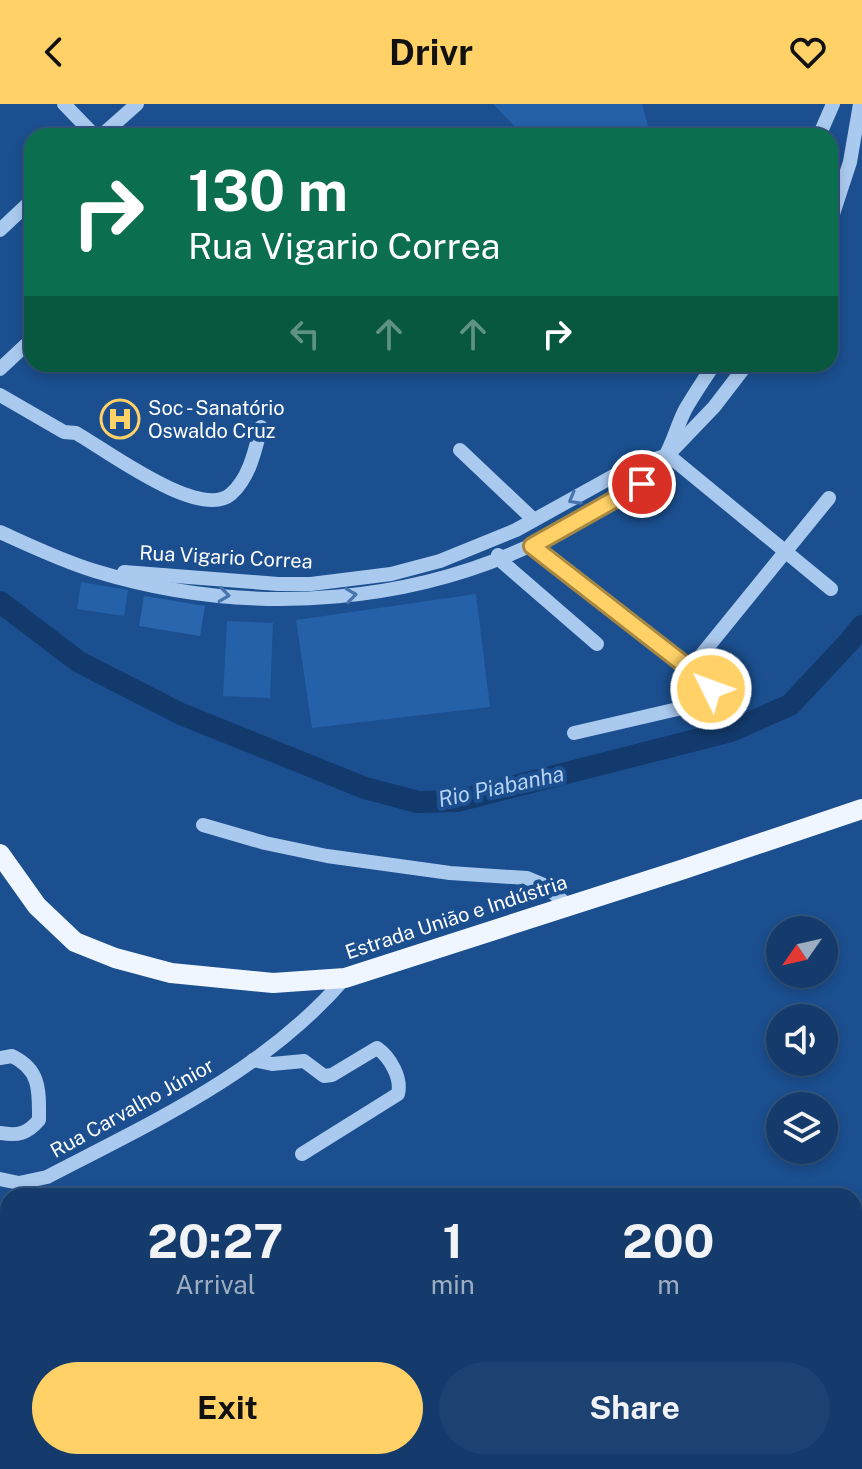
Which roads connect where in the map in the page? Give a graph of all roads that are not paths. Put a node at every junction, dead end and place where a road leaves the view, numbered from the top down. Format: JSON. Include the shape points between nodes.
{"nodes":[{"id":1,"x":64,"y":104,"type":"edge"},
{"id":2,"x":137,"y":104,"type":"edge"},
{"id":3,"x":833,"y":104,"type":"edge"},
{"id":4,"x":860,"y":104,"type":"edge"},
{"id":5,"x":90,"y":128,"type":"edge"},
{"id":6,"x":108,"y":128,"type":"edge"},
{"id":7,"x":822,"y":128,"type":"edge"},
{"id":8,"x":838,"y":199,"type":"edge"},
{"id":9,"x":24,"y":208,"type":"edge"},
{"id":10,"x":0,"y":230,"type":"edge"},
{"id":11,"x":24,"y":346,"type":"edge"},
{"id":12,"x":0,"y":369,"type":"edge"},
{"id":13,"x":709,"y":372,"type":"edge"},
{"id":14,"x":741,"y":372,"type":"edge"},
{"id":15,"x":0,"y":395,"type":"edge"},
{"id":16,"x":261,"y":427,"type":"dead end"},
{"id":17,"x":460,"y":450,"type":"dead end"},
{"id":18,"x":668,"y":455,"type":"junction"},
{"id":19,"x":829,"y":498,"type":"dead end"},
{"id":20,"x":534,"y":520,"type":"junction"},
{"id":21,"x":0,"y":532,"type":"edge"},
{"id":22,"x":494,"y":540,"type":"junction"},
{"id":23,"x":532,"y":546,"type":"junction"},
{"id":24,"x":787,"y":552,"type":"junction"},
{"id":25,"x":500,"y":560,"type":"junction"},
{"id":26,"x":92,"y":570,"type":"junction"},
{"id":27,"x":278,"y":584,"type":"junction"},
{"id":28,"x":831,"y":589,"type":"dead end"},
{"id":29,"x":273,"y":599,"type":"junction"},
{"id":30,"x":597,"y":644,"type":"dead end"},
{"id":31,"x":690,"y":669,"type":"junction"},
{"id":32,"x":574,"y":733,"type":"dead end"},
{"id":33,"x":862,"y":809,"type":"edge"},
{"id":34,"x":203,"y":825,"type":"dead end"},
{"id":35,"x":0,"y":854,"type":"edge"},
{"id":36,"x":568,"y":906,"type":"junction"},
{"id":37,"x":345,"y":978,"type":"junction"},
{"id":38,"x":0,"y":1058,"type":"edge"},
{"id":39,"x":253,"y":1060,"type":"junction"},
{"id":40,"x":0,"y":1133,"type":"edge"},
{"id":41,"x":302,"y":1154,"type":"dead end"},
{"id":42,"x":0,"y":1179,"type":"edge"}],
"edges":[{"from":1,"to":5,"type":"street"},
{"from":2,"to":6,"type":"street"},
{"from":3,"to":7,"type":"street"},
{"from":4,"to":8,"type":"street"},
{"from":9,"to":10,"type":"street"},
{"from":11,"to":12,"type":"street"},
{"from":13,"to":18,"type":"street","name":"Rua Vigario Correa","via":[[671,438]]},
{"from":14,"to":18,"type":"street"},
{"from":15,"to":16,"type":"street","via":[[177,493],[205,501],[231,495],[252,461]]},
{"from":17,"to":20,"type":"street"},
{"from":18,"to":20,"type":"street","name":"Rua Vigario Correa","one_way":true,"via":[[630,467]]},
{"from":18,"to":23,"type":"street","name":"Rua Vigario Correa","via":[[642,484]]},
{"from":18,"to":24,"type":"street"},
{"from":19,"to":24,"type":"street"},
{"from":20,"to":22,"type":"street","name":"Rua Vigario Correa"},
{"from":21,"to":26,"type":"street","name":"Rua Vigario Correa"},
{"from":22,"to":25,"type":"street"},
{"from":22,"to":27,"type":"street","name":"Rua Vigario Correa","via":[[391,574]]},
{"from":23,"to":25,"type":"street","name":"Rua Vigario Correa"},
{"from":23,"to":31,"type":"street"},
{"from":24,"to":28,"type":"street"},
{"from":24,"to":31,"type":"street"},
{"from":29,"to":25,"type":"street","name":"Rua Vigario Correa","one_way":true,"via":[[336,597],[431,582]]},
{"from":25,"to":30,"type":"street"},
{"from":26,"to":27,"type":"street","name":"Rua Vigario Correa"},
{"from":26,"to":29,"type":"street","name":"Rua Vigario Correa","one_way":true,"via":[[152,585]]},
{"from":27,"to":29,"type":"street"},
{"from":31,"to":32,"type":"street","via":[[713,693],[708,702]]},
{"from":33,"to":36,"type":"main road","name":"Estrada União e Indústria"},
{"from":34,"to":36,"type":"street","via":[[327,856],[527,878],[546,886]]},
{"from":35,"to":37,"type":"main road","name":"Estrada União e Indústria","via":[[37,906],[75,942],[115,958],[171,973],[273,983]]},
{"from":36,"to":37,"type":"main road","name":"Estrada União e Indústria"},
{"from":37,"to":39,"type":"street","name":"Rua Carvalho Júnior","via":[[319,1008]]},
{"from":38,"to":40,"type":"street","via":[[12,1056],[30,1067],[39,1087],[39,1120],[30,1131],[16,1136]]},
{"from":39,"to":41,"type":"street","via":[[304,1061],[324,1076],[377,1048],[398,1078],[398,1094]]},
{"from":39,"to":42,"type":"street","name":"Rua Carvalho Júnior","via":[[200,1097],[47,1177],[19,1183]]}]}
